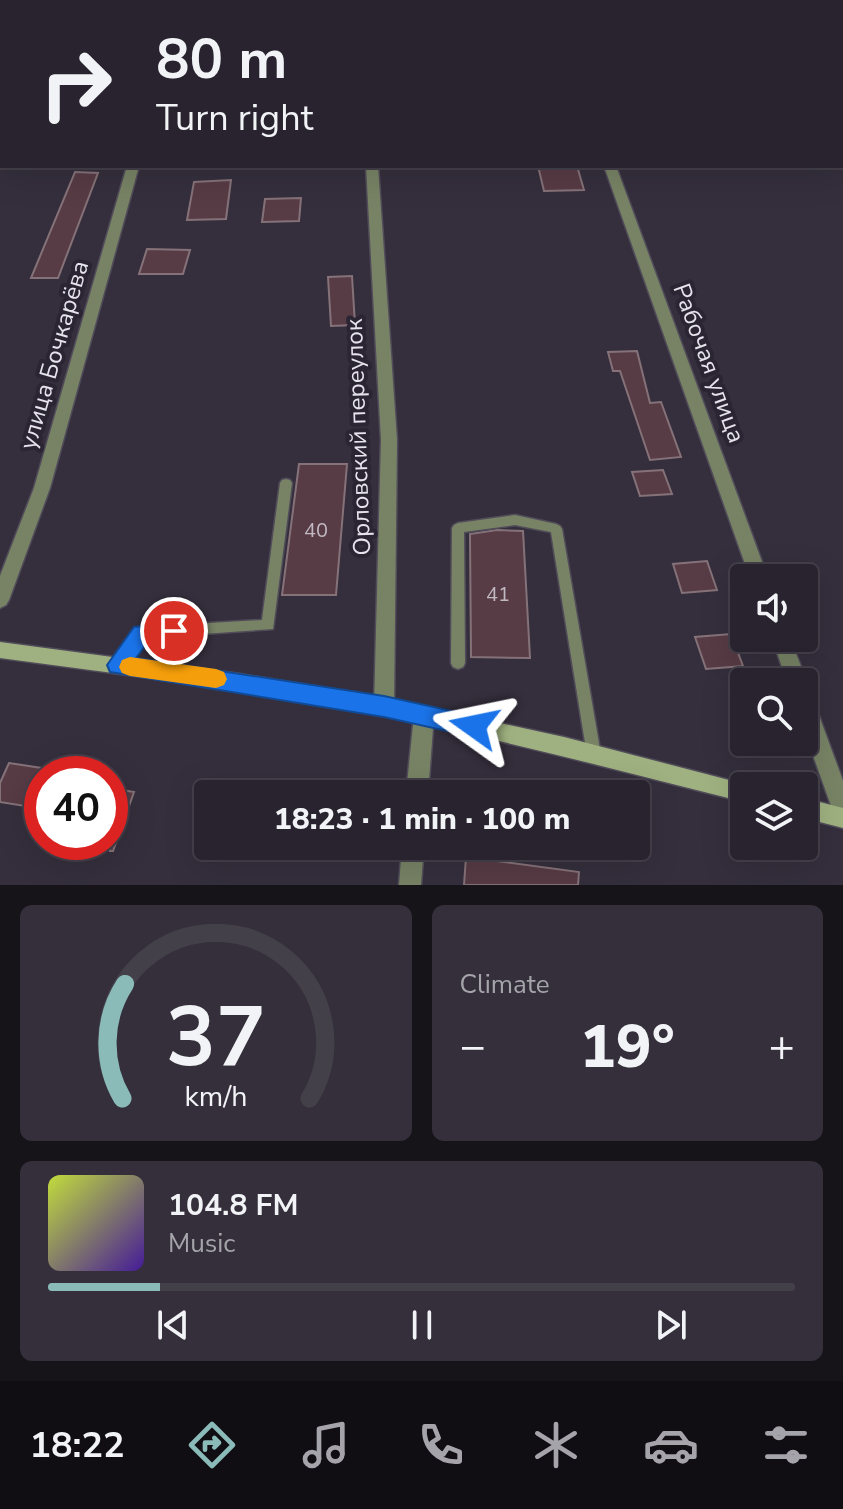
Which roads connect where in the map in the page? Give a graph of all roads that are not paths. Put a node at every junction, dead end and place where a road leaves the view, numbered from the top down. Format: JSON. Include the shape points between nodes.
{"nodes":[{"id":1,"x":132,"y":168,"type":"edge"},
{"id":2,"x":372,"y":168,"type":"edge"},
{"id":3,"x":611,"y":168,"type":"edge"},
{"id":4,"x":286,"y":483,"type":"dead end"},
{"id":5,"x":754,"y":564,"type":"edge"},
{"id":6,"x":0,"y":600,"type":"edge"},
{"id":7,"x":0,"y":650,"type":"edge"},
{"id":8,"x":458,"y":663,"type":"dead end"},
{"id":9,"x":118,"y":665,"type":"junction"},
{"id":10,"x":384,"y":707,"type":"junction"},
{"id":11,"x":424,"y":715,"type":"junction"},
{"id":12,"x":818,"y":741,"type":"edge"},
{"id":13,"x":594,"y":755,"type":"junction"},
{"id":14,"x":418,"y":780,"type":"edge"},
{"id":15,"x":730,"y":789,"type":"edge"},
{"id":16,"x":843,"y":810,"type":"edge"},
{"id":17,"x":818,"y":812,"type":"edge"},
{"id":18,"x":843,"y":818,"type":"edge"},
{"id":19,"x":412,"y":860,"type":"edge"},
{"id":20,"x":410,"y":885,"type":"edge"}],
"edges":[{"from":1,"to":6,"type":"street","name":"улица Бочкарёва","via":[[42,488]]},
{"from":2,"to":10,"type":"street","name":"Орловский переулок","via":[[389,440]]},
{"from":3,"to":5,"type":"street","name":"Рабочая улица"},
{"from":4,"to":9,"type":"lane","via":[[268,625],[142,633]]},
{"from":7,"to":9,"type":"street"},
{"from":8,"to":13,"type":"lane","via":[[458,528],[515,520],[556,529]]},
{"from":9,"to":10,"type":"street"},
{"from":10,"to":11,"type":"street"},
{"from":11,"to":13,"type":"street"},
{"from":11,"to":14,"type":"street"},
{"from":12,"to":16,"type":"street"},
{"from":13,"to":15,"type":"street"},
{"from":17,"to":18,"type":"street"},
{"from":19,"to":20,"type":"street"}]}
